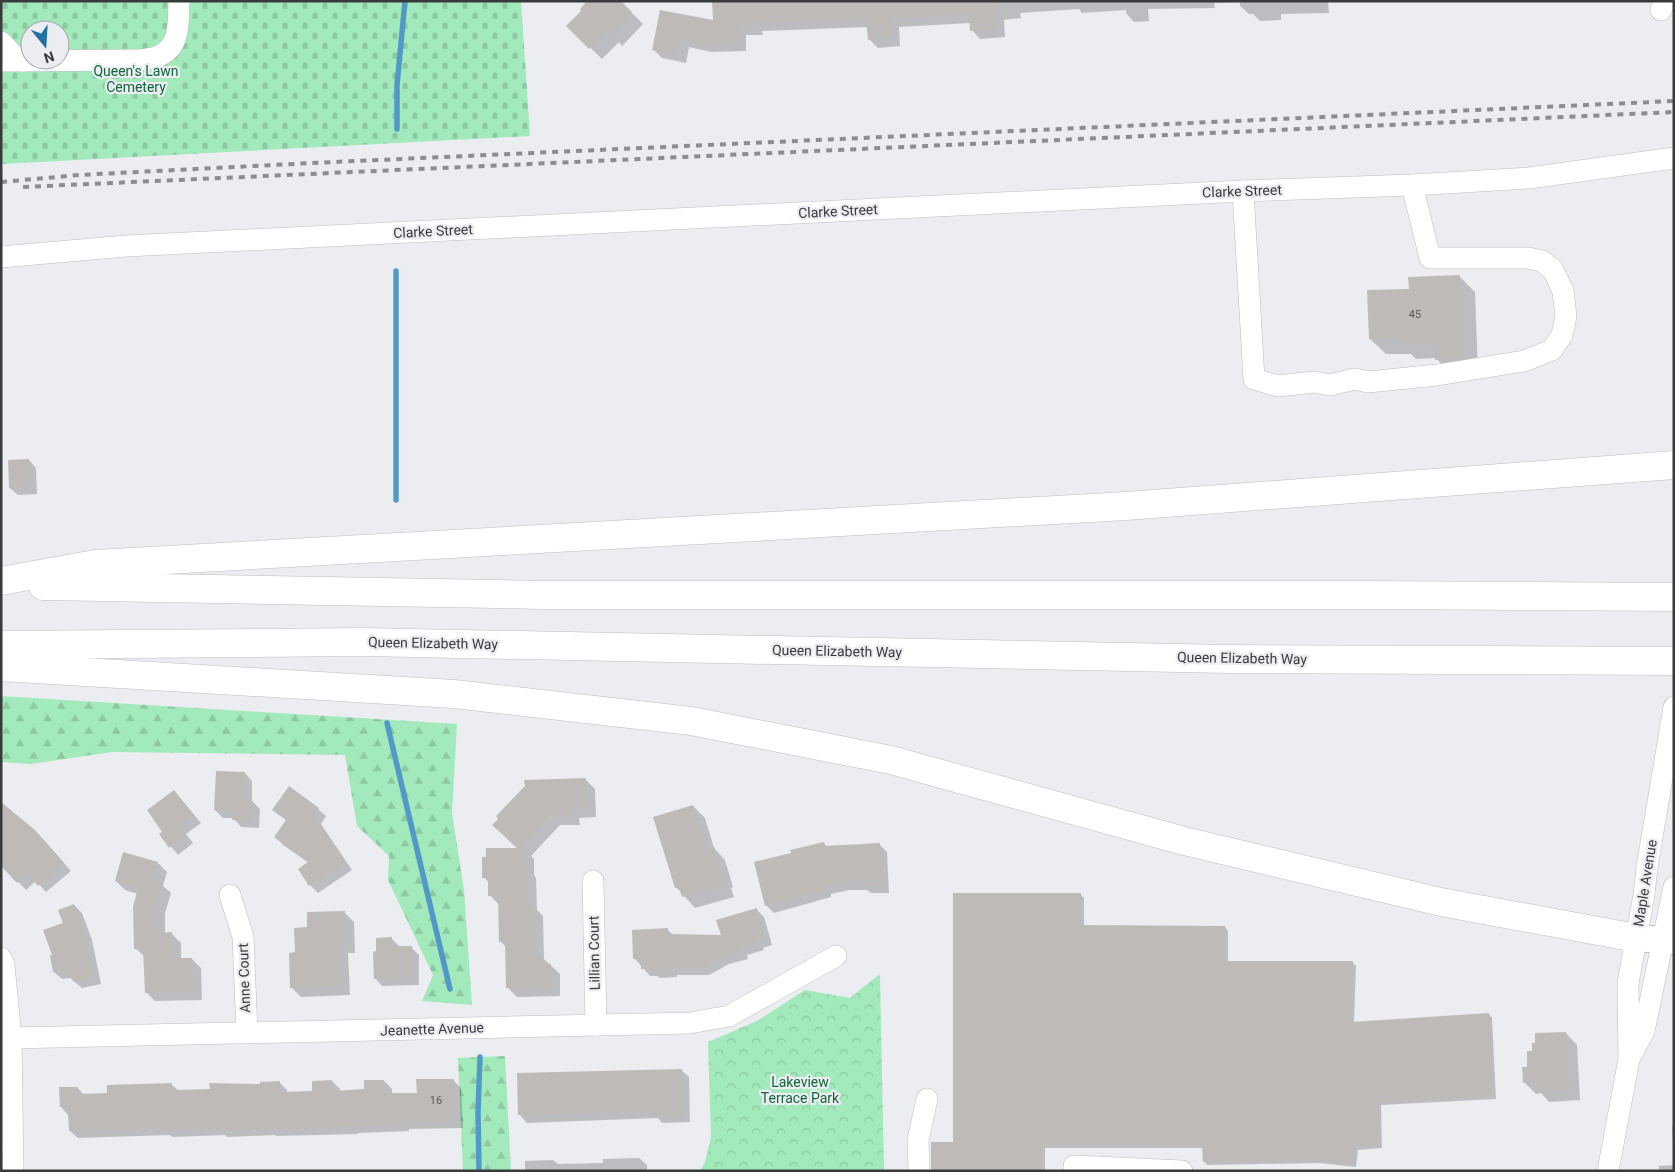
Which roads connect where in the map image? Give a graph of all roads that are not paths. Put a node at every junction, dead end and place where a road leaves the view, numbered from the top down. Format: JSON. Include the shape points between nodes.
{"nodes":[{"id":1,"x":179,"y":1,"type":"edge"},
{"id":2,"x":1,"y":42,"type":"edge"},
{"id":3,"x":12,"y":61,"type":"edge"},
{"id":4,"x":1674,"y":158,"type":"edge"},
{"id":5,"x":1412,"y":185,"type":"junction"},
{"id":6,"x":1243,"y":191,"type":"junction"},
{"id":7,"x":1,"y":257,"type":"edge"},
{"id":8,"x":1674,"y":465,"type":"edge"},
{"id":9,"x":1,"y":581,"type":"edge"},
{"id":10,"x":1,"y":585,"type":"edge"},
{"id":11,"x":1674,"y":597,"type":"edge"},
{"id":12,"x":1,"y":645,"type":"edge"},
{"id":13,"x":1674,"y":661,"type":"edge"},
{"id":14,"x":1,"y":666,"type":"edge"},
{"id":15,"x":1674,"y":707,"type":"edge"},
{"id":16,"x":593,"y":881,"type":"dead end"},
{"id":17,"x":1674,"y":887,"type":"edge"},
{"id":18,"x":230,"y":895,"type":"dead end"},
{"id":19,"x":1636,"y":938,"type":"junction"},
{"id":20,"x":1669,"y":941,"type":"edge"},
{"id":21,"x":836,"y":956,"type":"dead end"},
{"id":22,"x":1,"y":958,"type":"edge"},
{"id":23,"x":596,"y":1024,"type":"junction"},
{"id":24,"x":247,"y":1033,"type":"junction"},
{"id":25,"x":12,"y":1038,"type":"junction"},
{"id":26,"x":1629,"y":1059,"type":"junction"},
{"id":27,"x":927,"y":1099,"type":"dead end"},
{"id":28,"x":13,"y":1171,"type":"edge"},
{"id":29,"x":919,"y":1171,"type":"edge"},
{"id":30,"x":1074,"y":1171,"type":"edge"},
{"id":31,"x":1182,"y":1171,"type":"edge"},
{"id":32,"x":1608,"y":1171,"type":"edge"}],
"edges":[{"from":1,"to":3,"type":"street","via":[[177,35],[171,48],[158,57],[140,60]]},
{"from":2,"to":3,"type":"street","via":[[14,57]]},
{"from":4,"to":5,"type":"street","name":"Clarke Street","via":[[1529,178]]},
{"from":5,"to":6,"type":"street","name":"Clarke Street"},
{"from":5,"to":6,"type":"street","via":[[1430,258],[1528,258],[1542,261],[1553,270],[1563,290],[1566,316],[1562,335],[1552,350],[1524,361],[1368,382],[1354,379],[1330,385],[1314,382],[1278,386],[1254,379]]},
{"from":6,"to":7,"type":"street","name":"Clarke Street","via":[[126,246]]},
{"from":8,"to":9,"type":"highway","via":[[1106,507],[95,564]]},
{"from":10,"to":11,"type":"highway","via":[[546,595]]},
{"from":12,"to":13,"type":"highway","name":"Queen Elizabeth Way","via":[[362,642],[1229,659]]},
{"from":14,"to":19,"type":"highway","via":[[454,694],[691,721],[891,760],[1184,841],[1441,902]]},
{"from":15,"to":19,"type":"street","name":"Maple Avenue"},
{"from":16,"to":23,"type":"street","name":"Lillian Court"},
{"from":17,"to":20,"type":"street","name":"Maple Avenue"},
{"from":18,"to":24,"type":"street","name":"Anne Court","via":[[243,937]]},
{"from":19,"to":20,"type":"main road"},
{"from":19,"to":26,"type":"street","name":"Maple Avenue","via":[[1628,983]]},
{"from":20,"to":26,"type":"street","name":"Maple Avenue","via":[[1644,1031]]},
{"from":21,"to":23,"type":"street","name":"Jeanette Avenue","via":[[729,1016],[690,1023]]},
{"from":22,"to":25,"type":"street"},
{"from":23,"to":24,"type":"street","name":"Jeanette Avenue"},
{"from":24,"to":25,"type":"street","name":"Jeanette Avenue"},
{"from":25,"to":28,"type":"street"},
{"from":26,"to":32,"type":"street","name":"Maple Avenue"},
{"from":27,"to":29,"type":"street","via":[[918,1140]]},
{"from":30,"to":31,"type":"street","via":[[1074,1166]]}]}
